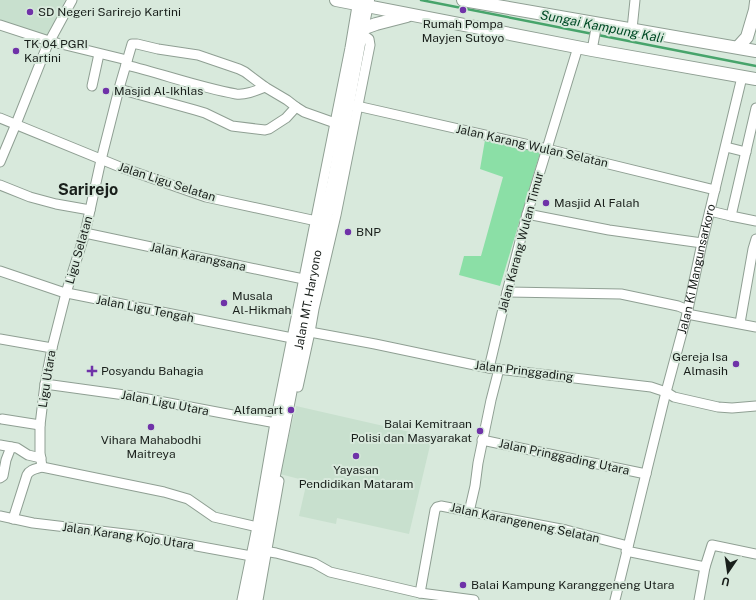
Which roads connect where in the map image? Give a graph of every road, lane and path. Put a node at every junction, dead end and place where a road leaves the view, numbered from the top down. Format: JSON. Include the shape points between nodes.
{"nodes":[{"id":1,"x":72,"y":0,"type":"edge"},
{"id":2,"x":336,"y":0,"type":"edge"},
{"id":3,"x":463,"y":0,"type":"edge"},
{"id":4,"x":635,"y":0,"type":"edge"},
{"id":5,"x":363,"y":3,"type":"edge"},
{"id":6,"x":756,"y":8,"type":"edge"},
{"id":7,"x":410,"y":15,"type":"junction"},
{"id":8,"x":0,"y":25,"type":"edge"},
{"id":9,"x":632,"y":29,"type":"junction"},
{"id":10,"x":361,"y":31,"type":"junction"},
{"id":11,"x":595,"y":36,"type":"junction"},
{"id":12,"x":49,"y":41,"type":"junction"},
{"id":13,"x":578,"y":47,"type":"junction"},
{"id":14,"x":738,"y":48,"type":"junction"},
{"id":15,"x":756,"y":51,"type":"edge"},
{"id":16,"x":99,"y":54,"type":"junction"},
{"id":17,"x":126,"y":62,"type":"junction"},
{"id":18,"x":742,"y":77,"type":"junction"},
{"id":19,"x":756,"y":79,"type":"edge"},
{"id":20,"x":92,"y":86,"type":"dead end"},
{"id":21,"x":265,"y":87,"type":"junction"},
{"id":22,"x":119,"y":90,"type":"junction"},
{"id":23,"x":353,"y":105,"type":"junction"},
{"id":24,"x":296,"y":107,"type":"junction"},
{"id":25,"x":756,"y":108,"type":"edge"},
{"id":26,"x":9,"y":121,"type":"edge"},
{"id":27,"x":339,"y":124,"type":"junction"},
{"id":28,"x":726,"y":147,"type":"junction"},
{"id":29,"x":547,"y":149,"type":"junction"},
{"id":30,"x":746,"y":152,"type":"junction"},
{"id":31,"x":101,"y":160,"type":"junction"},
{"id":32,"x":0,"y":162,"type":"edge"},
{"id":33,"x":0,"y":185,"type":"edge"},
{"id":34,"x":715,"y":190,"type":"junction"},
{"id":35,"x":90,"y":210,"type":"junction"},
{"id":36,"x":710,"y":211,"type":"junction"},
{"id":37,"x":527,"y":214,"type":"junction"},
{"id":38,"x":731,"y":216,"type":"junction"},
{"id":39,"x":756,"y":221,"type":"edge"},
{"id":40,"x":320,"y":222,"type":"junction"},
{"id":41,"x":85,"y":233,"type":"junction"},
{"id":42,"x":756,"y":239,"type":"edge"},
{"id":43,"x":702,"y":243,"type":"junction"},
{"id":44,"x":0,"y":271,"type":"edge"},
{"id":45,"x":308,"y":279,"type":"junction"},
{"id":46,"x":507,"y":292,"type":"junction"},
{"id":47,"x":66,"y":293,"type":"junction"},
{"id":48,"x":310,"y":308,"type":"junction"},
{"id":49,"x":690,"y":313,"type":"junction"},
{"id":50,"x":740,"y":323,"type":"junction"},
{"id":51,"x":756,"y":327,"type":"edge"},
{"id":52,"x":301,"y":335,"type":"junction"},
{"id":53,"x":0,"y":339,"type":"edge"},
{"id":54,"x":52,"y":348,"type":"junction"},
{"id":55,"x":489,"y":368,"type":"junction"},
{"id":56,"x":499,"y":369,"type":"junction"},
{"id":57,"x":45,"y":384,"type":"junction"},
{"id":58,"x":670,"y":395,"type":"junction"},
{"id":59,"x":756,"y":406,"type":"edge"},
{"id":60,"x":2,"y":419,"type":"dead end"},
{"id":61,"x":40,"y":425,"type":"junction"},
{"id":62,"x":282,"y":430,"type":"junction"},
{"id":63,"x":482,"y":440,"type":"junction"},
{"id":64,"x":0,"y":445,"type":"edge"},
{"id":65,"x":11,"y":447,"type":"junction"},
{"id":66,"x":274,"y":450,"type":"junction"},
{"id":67,"x":41,"y":463,"type":"junction"},
{"id":68,"x":646,"y":474,"type":"junction"},
{"id":69,"x":0,"y":478,"type":"edge"},
{"id":70,"x":276,"y":480,"type":"junction"},
{"id":71,"x":469,"y":512,"type":"junction"},
{"id":72,"x":0,"y":516,"type":"edge"},
{"id":73,"x":13,"y":519,"type":"junction"},
{"id":74,"x":260,"y":528,"type":"junction"},
{"id":75,"x":627,"y":549,"type":"junction"},
{"id":76,"x":258,"y":554,"type":"junction"},
{"id":77,"x":756,"y":554,"type":"edge"},
{"id":78,"x":706,"y":567,"type":"junction"},
{"id":79,"x":259,"y":571,"type":"junction"},
{"id":80,"x":420,"y":593,"type":"junction"},
{"id":81,"x":242,"y":600,"type":"edge"},
{"id":82,"x":249,"y":600,"type":"edge"},
{"id":83,"x":258,"y":600,"type":"edge"},
{"id":84,"x":474,"y":600,"type":"edge"},
{"id":85,"x":615,"y":600,"type":"edge"},
{"id":86,"x":699,"y":600,"type":"edge"}],
"edges":[{"from":1,"to":12,"type":"street"},
{"from":2,"to":5,"type":"main road"},
{"from":3,"to":11,"type":"main road"},
{"from":4,"to":9,"type":"street"},
{"from":5,"to":7,"type":"main road"},
{"from":5,"to":10,"type":"main road","name":"Jalan MT. Haryono"},
{"from":5,"to":27,"type":"street","via":[[350,48]]},
{"from":6,"to":14,"type":"main road","via":[[747,37]]},
{"from":7,"to":10,"type":"main road"},
{"from":7,"to":13,"type":"main road"},
{"from":8,"to":12,"type":"street"},
{"from":9,"to":11,"type":"main road"},
{"from":9,"to":14,"type":"main road"},
{"from":10,"to":23,"type":"main road","name":"Jalan MT. Haryono"},
{"from":11,"to":13,"type":"main road"},
{"from":11,"to":18,"type":"main road"},
{"from":12,"to":16,"type":"street"},
{"from":12,"to":26,"type":"street"},
{"from":13,"to":29,"type":"street","name":"Jalan Karang Wulan Timur"},
{"from":14,"to":15,"type":"main road"},
{"from":16,"to":17,"type":"street"},
{"from":16,"to":20,"type":"street"},
{"from":17,"to":21,"type":"street","via":[[178,80],[236,94],[249,93]]},
{"from":17,"to":21,"type":"street","name":"Ligu Selatan","via":[[132,44],[136,44],[198,56],[230,66],[245,72]]},
{"from":17,"to":22,"type":"street","name":"Ligu Selatan"},
{"from":18,"to":19,"type":"main road"},
{"from":18,"to":28,"type":"street","name":"Jalan Ki Mangunsarkoro"},
{"from":21,"to":24,"type":"street"},
{"from":22,"to":24,"type":"street","via":[[205,113],[232,126],[261,130],[269,129],[286,118]]},
{"from":22,"to":31,"type":"street","name":"Ligu Selatan"},
{"from":23,"to":27,"type":"main road","name":"Jalan MT. Haryono"},
{"from":23,"to":29,"type":"street","name":"Jalan Karang Wulan Selatan"},
{"from":23,"to":48,"type":"street","via":[[334,222]]},
{"from":24,"to":27,"type":"street"},
{"from":25,"to":30,"type":"street"},
{"from":26,"to":31,"type":"street","name":"Jalan Ligu Selatan"},
{"from":26,"to":32,"type":"street"},
{"from":27,"to":40,"type":"main road","name":"Jalan MT. Haryono","via":[[335,173],[324,200]]},
{"from":28,"to":30,"type":"street"},
{"from":28,"to":34,"type":"street","name":"Jalan Ki Mangunsarkoro"},
{"from":29,"to":34,"type":"street","name":"Jalan Karang Wulan Selatan"},
{"from":29,"to":37,"type":"street","name":"Jalan Karang Wulan Timur"},
{"from":30,"to":38,"type":"street"},
{"from":31,"to":35,"type":"street","name":"Ligu Selatan"},
{"from":31,"to":40,"type":"street","name":"Jalan Ligu Selatan","via":[[206,197]]},
{"from":33,"to":35,"type":"street","via":[[30,197]]},
{"from":34,"to":36,"type":"street","name":"Jalan Ki Mangunsarkoro"},
{"from":35,"to":41,"type":"street","name":"Ligu Selatan"},
{"from":36,"to":38,"type":"street"},
{"from":36,"to":43,"type":"street","name":"Jalan Ki Mangunsarkoro"},
{"from":37,"to":43,"type":"street","via":[[609,230]]},
{"from":37,"to":46,"type":"street","name":"Jalan Karang Wulan Timur"},
{"from":38,"to":39,"type":"street"},
{"from":40,"to":45,"type":"main road","name":"Jalan MT. Haryono"},
{"from":41,"to":45,"type":"street","name":"Jalan Karangsana"},
{"from":41,"to":47,"type":"street","name":"Ligu Selatan"},
{"from":42,"to":50,"type":"street"},
{"from":43,"to":49,"type":"street","name":"Jalan Ki Mangunsarkoro"},
{"from":44,"to":47,"type":"street","name":"Jalan Ligu Tengah"},
{"from":45,"to":48,"type":"main road","name":"Jalan MT. Haryono"},
{"from":45,"to":52,"type":"street"},
{"from":46,"to":49,"type":"street","via":[[621,294],[678,306]]},
{"from":46,"to":55,"type":"street","name":"Jalan Karang Wulan Timur"},
{"from":47,"to":52,"type":"street","name":"Jalan Ligu Tengah"},
{"from":47,"to":54,"type":"street","name":"Ligu Utara"},
{"from":48,"to":52,"type":"main road","name":"Jalan MT. Haryono"},
{"from":49,"to":50,"type":"street"},
{"from":49,"to":58,"type":"street","name":"Jalan Ki Mangunsarkoro"},
{"from":50,"to":51,"type":"street"},
{"from":52,"to":55,"type":"street","name":"Jalan Pringgading","via":[[375,344]]},
{"from":52,"to":62,"type":"main road","name":"Jalan MT. Haryono"},
{"from":53,"to":54,"type":"street"},
{"from":54,"to":57,"type":"street","name":"Ligu Utara"},
{"from":55,"to":56,"type":"street","name":"Jalan Pringgading"},
{"from":56,"to":58,"type":"street","name":"Jalan Pringgading","via":[[652,387]]},
{"from":56,"to":63,"type":"street","name":"Jalan Pringgading Utara"},
{"from":57,"to":61,"type":"street","name":"Ligu Utara"},
{"from":57,"to":62,"type":"street","name":"Jalan Ligu Utara","via":[[132,396]]},
{"from":58,"to":59,"type":"street","name":"Jalan Pringgading","via":[[725,408]]},
{"from":58,"to":68,"type":"street","name":"Jalan Ki Mangunsarkoro"},
{"from":60,"to":61,"type":"street"},
{"from":61,"to":67,"type":"street","name":"Ligu Utara"},
{"from":62,"to":66,"type":"main road","name":"Jalan MT. Haryono"},
{"from":63,"to":68,"type":"street","name":"Jalan Pringgading Utara"},
{"from":63,"to":71,"type":"street","name":"Jalan Pringgading Utara"},
{"from":64,"to":65,"type":"street"},
{"from":65,"to":67,"type":"street","via":[[18,448]]},
{"from":65,"to":69,"type":"street","via":[[3,476]]},
{"from":66,"to":70,"type":"main road","name":"Jalan MT. Haryono"},
{"from":66,"to":74,"type":"street"},
{"from":67,"to":73,"type":"street","via":[[27,475]]},
{"from":67,"to":74,"type":"street","via":[[188,499],[214,517]]},
{"from":68,"to":75,"type":"street","name":"Jalan Ki Mangunsarkoro"},
{"from":70,"to":74,"type":"main road","name":"Jalan MT. Haryono"},
{"from":70,"to":76,"type":"street"},
{"from":71,"to":75,"type":"street","name":"Jalan Karangeneng Selatan","via":[[566,530]]},
{"from":71,"to":80,"type":"street","name":"Jalan Karangeneng Selatan","via":[[441,506],[436,508]]},
{"from":72,"to":73,"type":"street","name":"Jalan Karang Kojo Utara"},
{"from":73,"to":76,"type":"street","name":"Jalan Karang Kojo Utara"},
{"from":74,"to":76,"type":"main road","name":"Jalan MT. Haryono"},
{"from":75,"to":78,"type":"street","name":"Jalan Karangeneng Selatan","via":[[638,554]]},
{"from":75,"to":85,"type":"street","name":"Jalan Ki Mangunsarkoro"},
{"from":76,"to":79,"type":"main road","name":"Jalan MT. Haryono"},
{"from":76,"to":80,"type":"street","name":"Jalan Karang Kojo Utara","via":[[314,563],[330,572]]},
{"from":76,"to":81,"type":"street"},
{"from":77,"to":78,"type":"street","via":[[712,545]]},
{"from":78,"to":86,"type":"street"},
{"from":79,"to":82,"type":"main road","name":"Jalan MT. Haryono"},
{"from":79,"to":83,"type":"street"},
{"from":80,"to":84,"type":"street","name":"Jalan Karang Kojo Utara"}]}
